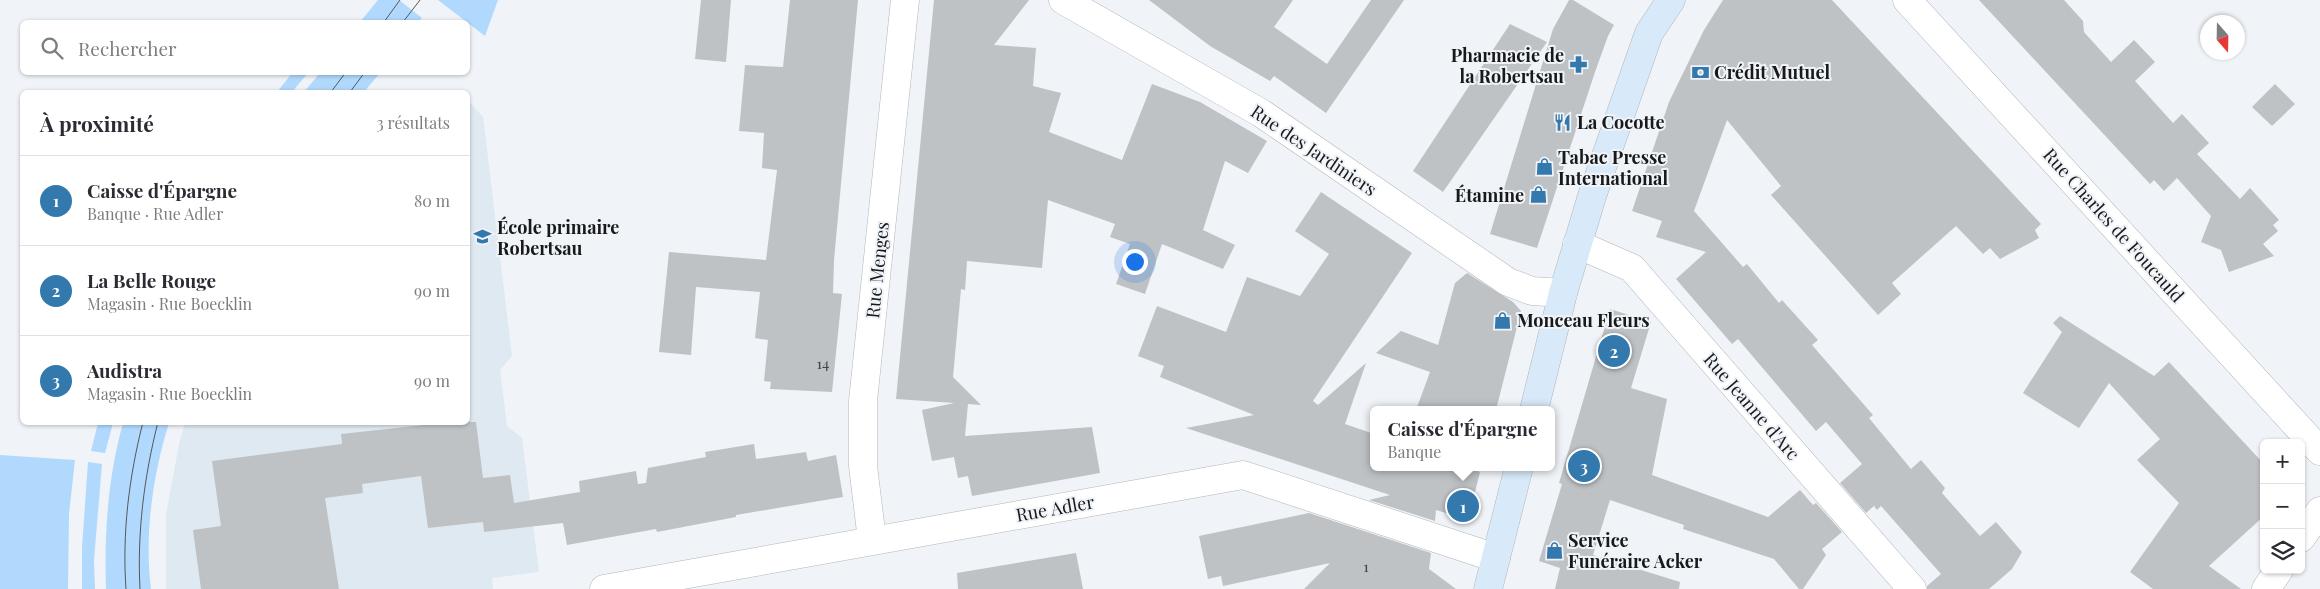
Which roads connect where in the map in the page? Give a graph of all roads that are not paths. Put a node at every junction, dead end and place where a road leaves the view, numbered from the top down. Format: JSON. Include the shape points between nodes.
{"nodes":[{"id":1,"x":905,"y":0,"type":"edge"},
{"id":2,"x":1063,"y":0,"type":"edge"},
{"id":3,"x":1672,"y":0,"type":"edge"},
{"id":4,"x":1907,"y":0,"type":"edge"},
{"id":5,"x":1577,"y":244,"type":"junction"},
{"id":6,"x":1564,"y":293,"type":"junction"},
{"id":7,"x":1535,"y":406,"type":"edge"},
{"id":8,"x":2320,"y":450,"type":"edge"},
{"id":9,"x":1518,"y":471,"type":"edge"},
{"id":10,"x":2320,"y":511,"type":"edge"},
{"id":11,"x":2305,"y":532,"type":"edge"},
{"id":12,"x":872,"y":540,"type":"junction"},
{"id":13,"x":1496,"y":558,"type":"junction"},
{"id":14,"x":2276,"y":574,"type":"edge"},
{"id":15,"x":604,"y":589,"type":"edge"},
{"id":16,"x":1488,"y":589,"type":"edge"},
{"id":17,"x":1912,"y":589,"type":"edge"},
{"id":18,"x":2266,"y":589,"type":"edge"}],
"edges":[{"from":1,"to":12,"type":"street","name":"Rue Menges","via":[[863,401],[863,466]]},
{"from":2,"to":6,"type":"street","name":"Rue des Jardiniers","via":[[1261,113],[1508,282],[1532,291]]},
{"from":3,"to":5,"type":"main road","via":[[1649,33]]},
{"from":4,"to":8,"type":"street","name":"Rue Charles de Foucauld"},
{"from":5,"to":6,"type":"main road"},
{"from":5,"to":17,"type":"street","name":"Rue Jeanne d'Arc","via":[[1632,268]]},
{"from":6,"to":7,"type":"main road"},
{"from":9,"to":13,"type":"main road"},
{"from":10,"to":11,"type":"street"},
{"from":12,"to":13,"type":"street","name":"Rue Adler","via":[[1243,475]]},
{"from":12,"to":15,"type":"street","name":"Rue Adler"},
{"from":13,"to":16,"type":"main road"},
{"from":14,"to":18,"type":"street"}]}
